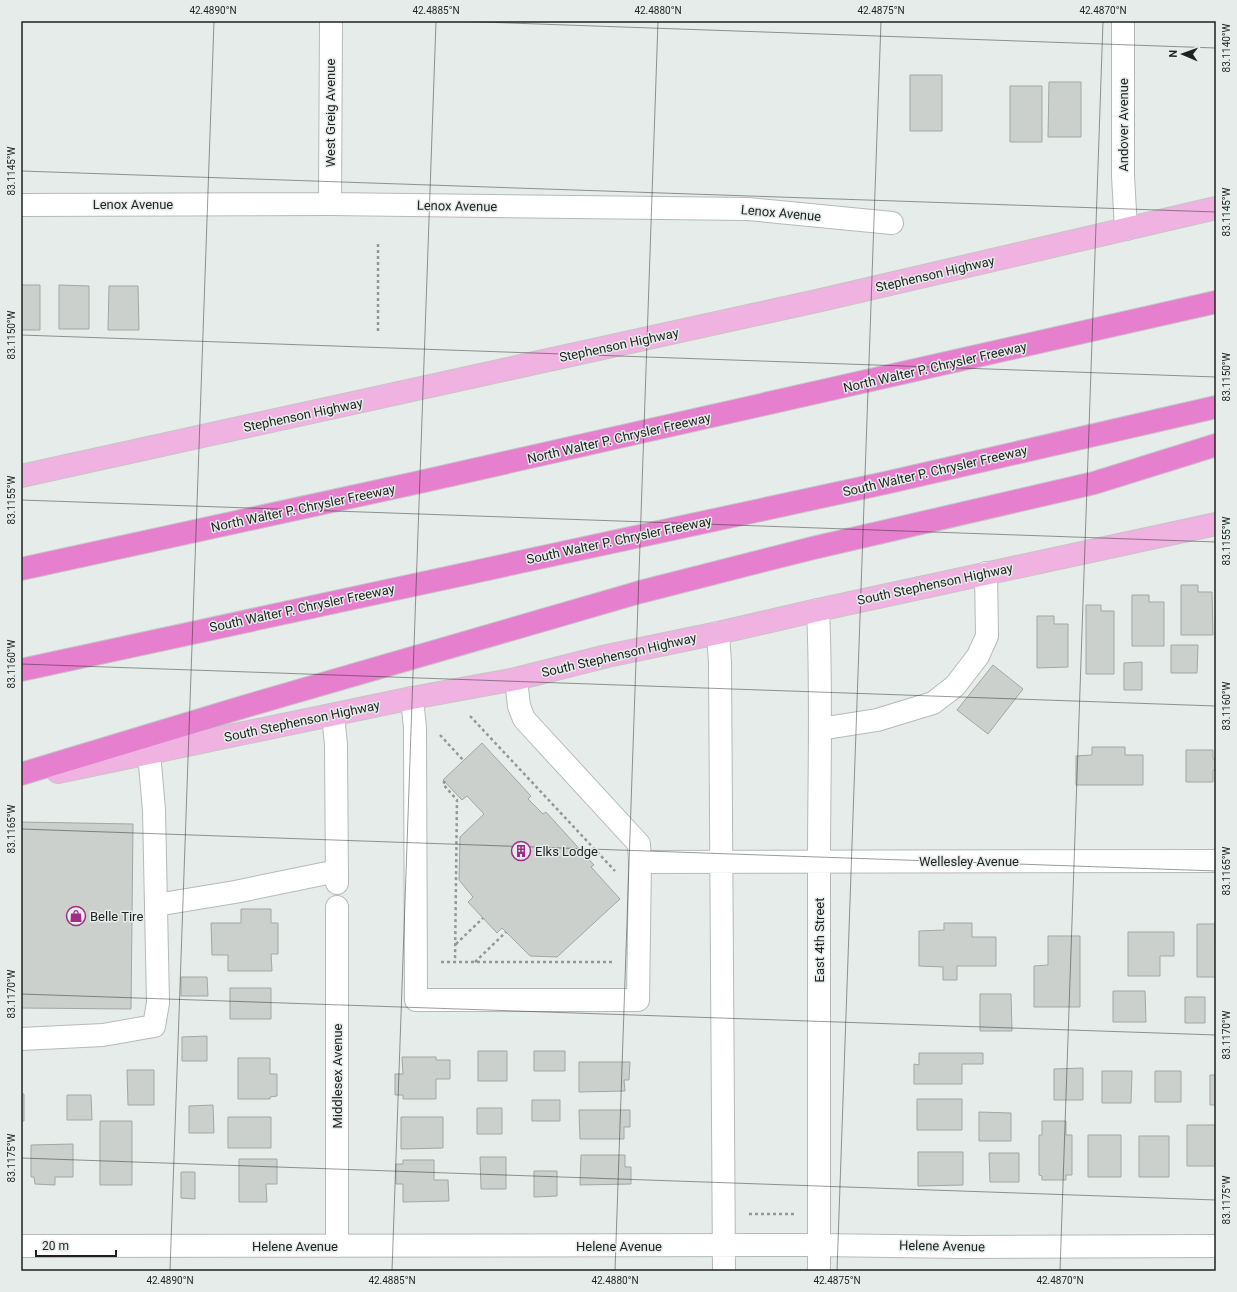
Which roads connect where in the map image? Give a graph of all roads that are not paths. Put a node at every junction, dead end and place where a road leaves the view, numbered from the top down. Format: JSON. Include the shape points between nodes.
{"nodes":[{"id":1,"x":331,"y":21,"type":"edge"},
{"id":2,"x":1123,"y":21,"type":"edge"},
{"id":3,"x":21,"y":204,"type":"edge"},
{"id":4,"x":330,"y":204,"type":"junction"},
{"id":5,"x":1216,"y":208,"type":"edge"},
{"id":6,"x":892,"y":223,"type":"dead end"},
{"id":7,"x":1126,"y":229,"type":"junction"},
{"id":8,"x":1216,"y":302,"type":"edge"},
{"id":9,"x":1216,"y":407,"type":"edge"},
{"id":10,"x":1216,"y":445,"type":"edge"},
{"id":11,"x":21,"y":476,"type":"edge"},
{"id":12,"x":1216,"y":524,"type":"edge"},
{"id":13,"x":21,"y":569,"type":"edge"},
{"id":14,"x":986,"y":573,"type":"junction"},
{"id":15,"x":818,"y":610,"type":"junction"},
{"id":16,"x":718,"y":633,"type":"junction"},
{"id":17,"x":21,"y":670,"type":"edge"},
{"id":18,"x":516,"y":679,"type":"junction"},
{"id":19,"x":412,"y":698,"type":"junction"},
{"id":20,"x":333,"y":716,"type":"junction"},
{"id":21,"x":820,"y":728,"type":"junction"},
{"id":22,"x":149,"y":752,"type":"junction"},
{"id":23,"x":21,"y":774,"type":"edge"},
{"id":24,"x":21,"y":780,"type":"edge"},
{"id":25,"x":819,"y":861,"type":"junction"},
{"id":26,"x":1216,"y":861,"type":"edge"},
{"id":27,"x":640,"y":862,"type":"junction"},
{"id":28,"x":721,"y":862,"type":"junction"},
{"id":29,"x":156,"y":905,"type":"junction"},
{"id":30,"x":336,"y":907,"type":"dead end"},
{"id":31,"x":21,"y":1039,"type":"edge"},
{"id":32,"x":819,"y":1245,"type":"junction"},
{"id":33,"x":21,"y":1246,"type":"edge"},
{"id":34,"x":337,"y":1246,"type":"junction"},
{"id":35,"x":724,"y":1246,"type":"junction"},
{"id":36,"x":1216,"y":1246,"type":"edge"},
{"id":37,"x":724,"y":1271,"type":"edge"},
{"id":38,"x":819,"y":1271,"type":"edge"}],
"edges":[{"from":1,"to":4,"type":"street","name":"West Greig Avenue"},
{"from":2,"to":7,"type":"street","name":"Andover Avenue","via":[[1123,184]]},
{"from":3,"to":4,"type":"street","name":"Lenox Avenue"},
{"from":4,"to":6,"type":"street","name":"Lenox Avenue","via":[[748,209]]},
{"from":5,"to":7,"type":"main road","name":"Stephenson Highway"},
{"from":7,"to":11,"type":"main road","name":"Stephenson Highway","via":[[821,300]]},
{"from":8,"to":13,"type":"highway","name":"North Walter P. Chrysler Freeway","via":[[786,401]]},
{"from":9,"to":17,"type":"highway","name":"South Walter P. Chrysler Freeway","via":[[885,483]]},
{"from":10,"to":23,"type":"highway","via":[[1094,483],[813,548],[640,592]]},
{"from":12,"to":14,"type":"main road","name":"South Stephenson Highway"},
{"from":14,"to":15,"type":"main road","name":"South Stephenson Highway"},
{"from":14,"to":21,"type":"street","via":[[988,636],[978,656],[955,686],[933,703],[877,720]]},
{"from":15,"to":16,"type":"main road","name":"South Stephenson Highway"},
{"from":15,"to":21,"type":"street","name":"East 4th Street"},
{"from":16,"to":18,"type":"main road","name":"South Stephenson Highway","via":[[607,656]]},
{"from":16,"to":28,"type":"street"},
{"from":18,"to":19,"type":"main road","name":"South Stephenson Highway"},
{"from":18,"to":27,"type":"street","via":[[519,706],[524,719],[639,844]]},
{"from":19,"to":20,"type":"main road","name":"South Stephenson Highway"},
{"from":19,"to":27,"type":"street","via":[[415,728],[416,1000],[638,1000]]},
{"from":20,"to":22,"type":"main road","name":"South Stephenson Highway"},
{"from":20,"to":29,"type":"street","via":[[336,745],[337,877]]},
{"from":21,"to":25,"type":"street","name":"East 4th Street"},
{"from":22,"to":24,"type":"main road","name":"South Stephenson Highway"},
{"from":22,"to":29,"type":"street","via":[[154,810]]},
{"from":25,"to":26,"type":"street","name":"Wellesley Avenue"},
{"from":25,"to":28,"type":"street","name":"Wellesley Avenue"},
{"from":25,"to":32,"type":"street","name":"East 4th Street"},
{"from":27,"to":28,"type":"street","name":"Wellesley Avenue"},
{"from":28,"to":35,"type":"street"},
{"from":29,"to":31,"type":"street","via":[[158,1003],[154,1026],[103,1035]]},
{"from":30,"to":34,"type":"street","name":"Middlesex Avenue"},
{"from":32,"to":35,"type":"street","name":"Helene Avenue"},
{"from":32,"to":36,"type":"street","name":"Helene Avenue"},
{"from":32,"to":38,"type":"street","name":"East 4th Street"},
{"from":33,"to":34,"type":"street","name":"Helene Avenue"},
{"from":34,"to":35,"type":"street","name":"Helene Avenue"},
{"from":35,"to":37,"type":"street"}]}
